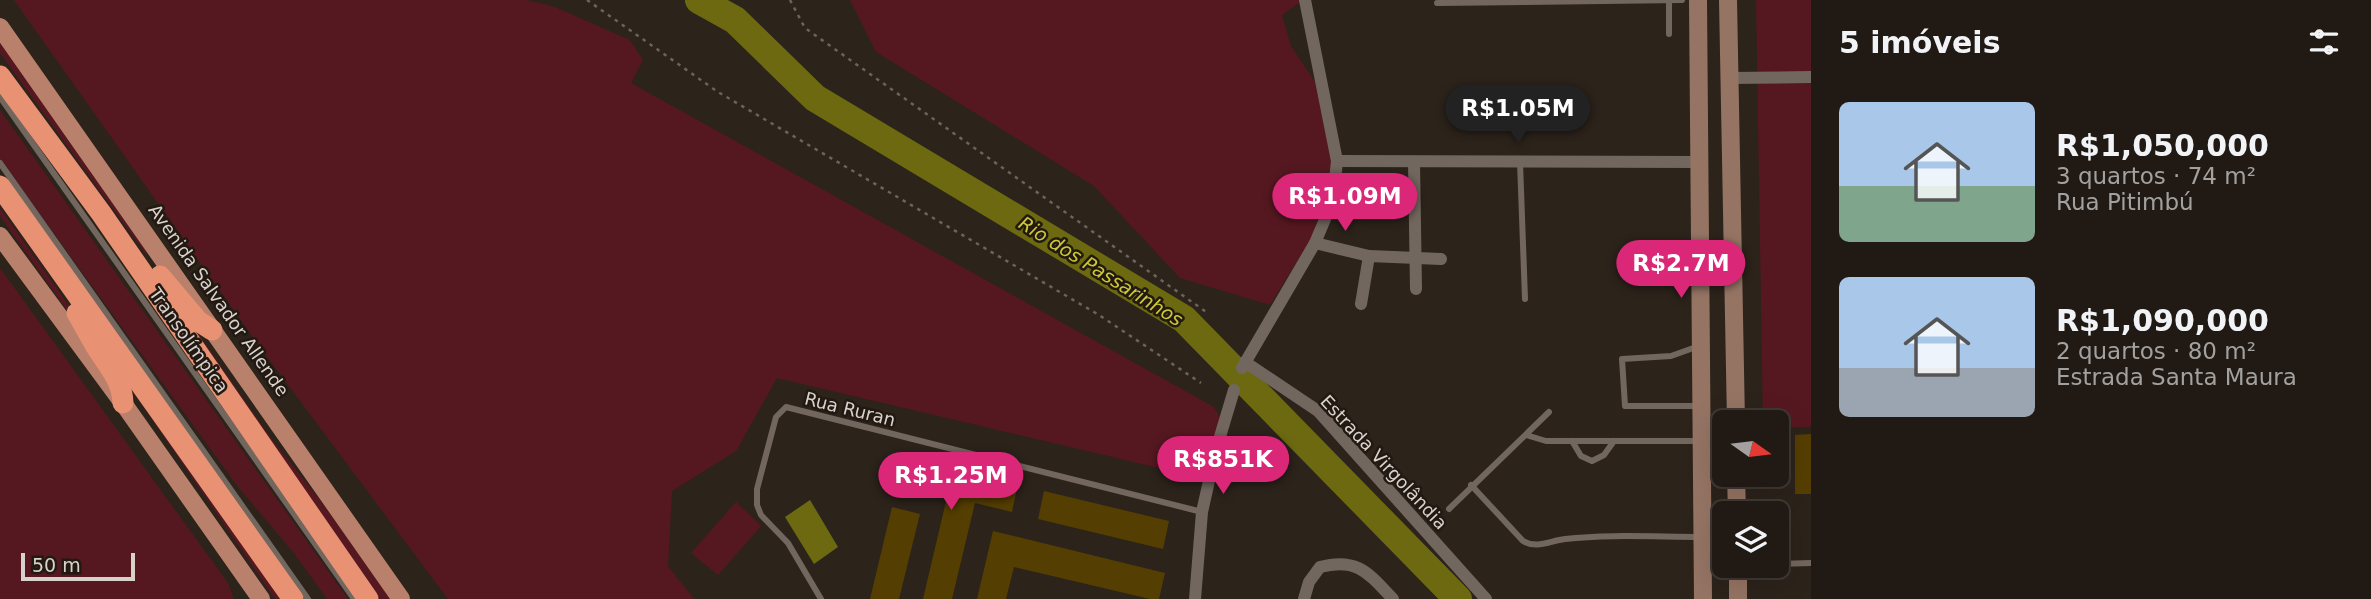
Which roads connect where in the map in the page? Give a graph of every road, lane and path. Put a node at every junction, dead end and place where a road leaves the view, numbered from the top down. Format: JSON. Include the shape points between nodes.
{"nodes":[{"id":1,"x":587,"y":0,"type":"edge"},
{"id":2,"x":790,"y":0,"type":"edge"},
{"id":3,"x":1305,"y":0,"type":"edge"},
{"id":4,"x":1669,"y":0,"type":"edge"},
{"id":5,"x":1684,"y":0,"type":"edge"},
{"id":6,"x":1698,"y":0,"type":"edge"},
{"id":7,"x":1728,"y":0,"type":"edge"},
{"id":8,"x":1437,"y":3,"type":"dead end"},
{"id":9,"x":0,"y":27,"type":"edge"},
{"id":10,"x":1669,"y":34,"type":"dead end"},
{"id":11,"x":0,"y":76,"type":"edge"},
{"id":12,"x":1811,"y":77,"type":"edge"},
{"id":13,"x":1730,"y":78,"type":"junction"},
{"id":14,"x":0,"y":97,"type":"edge"},
{"id":15,"x":1337,"y":161,"type":"junction"},
{"id":16,"x":1414,"y":162,"type":"junction"},
{"id":17,"x":1520,"y":162,"type":"junction"},
{"id":18,"x":1699,"y":162,"type":"junction"},
{"id":19,"x":0,"y":163,"type":"edge"},
{"id":20,"x":0,"y":186,"type":"edge"},
{"id":21,"x":101,"y":213,"type":"junction"},
{"id":22,"x":33,"y":231,"type":"junction"},
{"id":23,"x":0,"y":236,"type":"edge"},
{"id":24,"x":1315,"y":243,"type":"junction"},
{"id":25,"x":1368,"y":256,"type":"junction"},
{"id":26,"x":1416,"y":259,"type":"junction"},
{"id":27,"x":1441,"y":260,"type":"dead end"},
{"id":28,"x":1416,"y":289,"type":"dead end"},
{"id":29,"x":1525,"y":299,"type":"dead end"},
{"id":30,"x":1361,"y":304,"type":"dead end"},
{"id":31,"x":1209,"y":314,"type":"dead end"},
{"id":32,"x":212,"y":330,"type":"junction"},
{"id":33,"x":1701,"y":346,"type":"junction"},
{"id":34,"x":1734,"y":346,"type":"junction"},
{"id":35,"x":1200,"y":383,"type":"dead end"},
{"id":36,"x":1234,"y":390,"type":"dead end"},
{"id":37,"x":123,"y":403,"type":"junction"},
{"id":38,"x":1701,"y":406,"type":"junction"},
{"id":39,"x":1736,"y":410,"type":"edge"},
{"id":40,"x":1549,"y":412,"type":"dead end"},
{"id":41,"x":1526,"y":435,"type":"junction"},
{"id":42,"x":1701,"y":440,"type":"junction"},
{"id":43,"x":1572,"y":441,"type":"junction"},
{"id":44,"x":1614,"y":441,"type":"junction"},
{"id":45,"x":1471,"y":485,"type":"junction"},
{"id":46,"x":1449,"y":509,"type":"dead end"},
{"id":47,"x":1202,"y":512,"type":"junction"},
{"id":48,"x":1702,"y":537,"type":"junction"},
{"id":49,"x":1811,"y":563,"type":"edge"},
{"id":50,"x":1789,"y":564,"type":"edge"},
{"id":51,"x":1738,"y":578,"type":"edge"},
{"id":52,"x":261,"y":599,"type":"edge"},
{"id":53,"x":293,"y":599,"type":"edge"},
{"id":54,"x":308,"y":599,"type":"edge"},
{"id":55,"x":354,"y":599,"type":"edge"},
{"id":56,"x":368,"y":599,"type":"edge"},
{"id":57,"x":401,"y":599,"type":"edge"},
{"id":58,"x":821,"y":599,"type":"edge"},
{"id":59,"x":1195,"y":599,"type":"edge"},
{"id":60,"x":1304,"y":599,"type":"edge"},
{"id":61,"x":1393,"y":599,"type":"edge"},
{"id":62,"x":1486,"y":599,"type":"edge"},
{"id":63,"x":1703,"y":599,"type":"edge"},
{"id":64,"x":1738,"y":599,"type":"edge"}],
"edges":[{"from":1,"to":35,"type":"path","via":[[718,92],[1099,315]]},
{"from":2,"to":31,"type":"path","via":[[805,28]]},
{"from":3,"to":15,"type":"street"},
{"from":4,"to":5,"type":"lane"},
{"from":4,"to":8,"type":"lane"},
{"from":4,"to":10,"type":"lane"},
{"from":5,"to":6,"type":"lane"},
{"from":6,"to":18,"type":"main road"},
{"from":7,"to":13,"type":"main road"},
{"from":9,"to":32,"type":"main road","name":"Avenida Salvador Allende"},
{"from":11,"to":21,"type":"highway"},
{"from":12,"to":13,"type":"street"},
{"from":13,"to":34,"type":"main road"},
{"from":14,"to":55,"type":"lane","name":"Transolímpica"},
{"from":15,"to":16,"type":"street"},
{"from":15,"to":24,"type":"street","via":[[1333,200]]},
{"from":16,"to":17,"type":"street"},
{"from":16,"to":26,"type":"street"},
{"from":17,"to":18,"type":"street"},
{"from":17,"to":29,"type":"lane"},
{"from":18,"to":33,"type":"main road"},
{"from":19,"to":54,"type":"lane"},
{"from":20,"to":22,"type":"highway"},
{"from":21,"to":32,"type":"highway","via":[[192,315]]},
{"from":21,"to":56,"type":"highway"},
{"from":22,"to":37,"type":"highway","via":[[118,379]]},
{"from":22,"to":53,"type":"highway"},
{"from":23,"to":37,"type":"main road"},
{"from":24,"to":25,"type":"street"},
{"from":24,"to":62,"type":"street","name":"Estrada Virgolândia","via":[[1244,365],[1318,411]]},
{"from":25,"to":26,"type":"street"},
{"from":25,"to":30,"type":"street"},
{"from":26,"to":27,"type":"street"},
{"from":26,"to":28,"type":"street"},
{"from":32,"to":57,"type":"main road","name":"Avenida Salvador Allende"},
{"from":33,"to":34,"type":"main road","via":[[1706,331],[1713,327],[1721,328]]},
{"from":33,"to":38,"type":"main road"},
{"from":33,"to":38,"type":"lane","via":[[1671,356],[1622,359],[1625,406]]},
{"from":34,"to":39,"type":"main road"},
{"from":36,"to":47,"type":"street"},
{"from":37,"to":52,"type":"main road"},
{"from":38,"to":42,"type":"main road"},
{"from":40,"to":41,"type":"lane"},
{"from":41,"to":43,"type":"lane"},
{"from":41,"to":45,"type":"lane"},
{"from":42,"to":44,"type":"lane"},
{"from":42,"to":48,"type":"main road"},
{"from":43,"to":44,"type":"lane"},
{"from":43,"to":44,"type":"lane","via":[[1581,456],[1592,461],[1604,456]]},
{"from":45,"to":46,"type":"lane"},
{"from":45,"to":48,"type":"lane","via":[[1530,545],[1565,539]]},
{"from":47,"to":58,"type":"lane","name":"Rua Ruran","via":[[786,407],[776,417],[757,505],[788,544]]},
{"from":47,"to":59,"type":"street"},
{"from":48,"to":63,"type":"main road"},
{"from":49,"to":50,"type":"lane"},
{"from":51,"to":64,"type":"main road"},
{"from":60,"to":61,"type":"street","via":[[1320,567],[1334,563],[1367,572]]}]}
